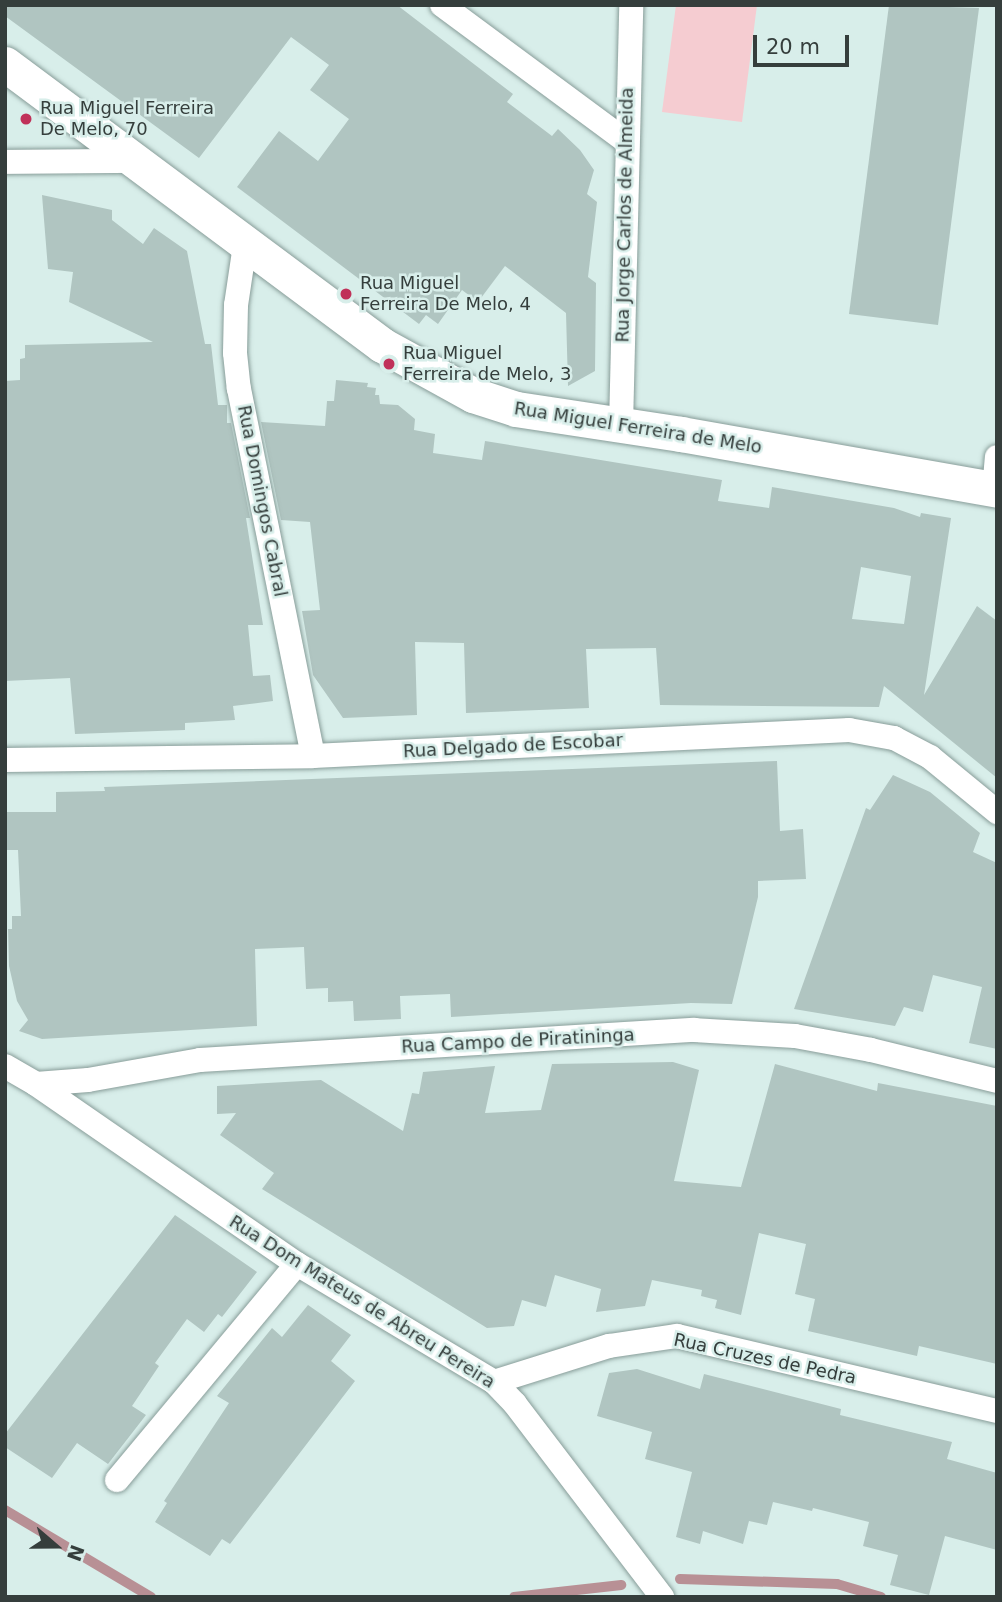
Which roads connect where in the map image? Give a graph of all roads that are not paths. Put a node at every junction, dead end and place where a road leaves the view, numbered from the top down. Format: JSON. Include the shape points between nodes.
{"nodes":[{"id":1,"x":442,"y":5,"type":"edge"},
{"id":2,"x":631,"y":5,"type":"edge"},
{"id":3,"x":5,"y":64,"type":"edge"},
{"id":4,"x":626,"y":141,"type":"junction"},
{"id":5,"x":132,"y":161,"type":"junction"},
{"id":6,"x":5,"y":162,"type":"edge"},
{"id":7,"x":245,"y":245,"type":"junction"},
{"id":8,"x":621,"y":426,"type":"junction"},
{"id":9,"x":996,"y":479,"type":"edge"},
{"id":10,"x":313,"y":756,"type":"junction"},
{"id":11,"x":5,"y":760,"type":"edge"},
{"id":12,"x":997,"y":811,"type":"edge"},
{"id":13,"x":5,"y":1066,"type":"edge"},
{"id":14,"x":997,"y":1081,"type":"edge"},
{"id":15,"x":36,"y":1084,"type":"junction"},
{"id":16,"x":297,"y":1264,"type":"junction"},
{"id":17,"x":494,"y":1382,"type":"junction"},
{"id":18,"x":997,"y":1411,"type":"edge"},
{"id":19,"x":117,"y":1480,"type":"dead end"},
{"id":20,"x":662,"y":1597,"type":"edge"}],
"edges":[{"from":1,"to":4,"type":"street"},
{"from":2,"to":4,"type":"street","name":"Rua Jorge Carlos de Almeida"},
{"from":3,"to":5,"type":"main road","name":"Rua Miguel Ferreira de Melo"},
{"from":4,"to":8,"type":"street","name":"Rua Jorge Carlos de Almeida"},
{"from":5,"to":6,"type":"street"},
{"from":5,"to":7,"type":"main road","name":"Rua Miguel Ferreira de Melo"},
{"from":7,"to":8,"type":"main road","name":"Rua Miguel Ferreira de Melo","via":[[382,345],[473,395],[516,409]]},
{"from":7,"to":10,"type":"street","name":"Rua Domingos Cabral","via":[[236,305],[239,389]]},
{"from":8,"to":9,"type":"main road","name":"Rua Miguel Ferreira de Melo"},
{"from":10,"to":11,"type":"street","name":"Rua Delgado de Escobar"},
{"from":10,"to":12,"type":"street","name":"Rua Delgado de Escobar","via":[[849,730],[894,738],[930,758]]},
{"from":13,"to":15,"type":"street","name":"Rua Dom Mateus de Abreu Pereira"},
{"from":14,"to":15,"type":"street","name":"Rua Campo de Piratininga","via":[[795,1036],[694,1030],[200,1060],[88,1080]]},
{"from":15,"to":16,"type":"street","name":"Rua Dom Mateus de Abreu Pereira"},
{"from":16,"to":17,"type":"street","name":"Rua Dom Mateus de Abreu Pereira"},
{"from":16,"to":19,"type":"street"},
{"from":17,"to":18,"type":"street","name":"Rua Cruzes de Pedra","via":[[609,1346],[677,1336]]},
{"from":17,"to":20,"type":"street","name":"Rua Dom Mateus de Abreu Pereira"}]}
